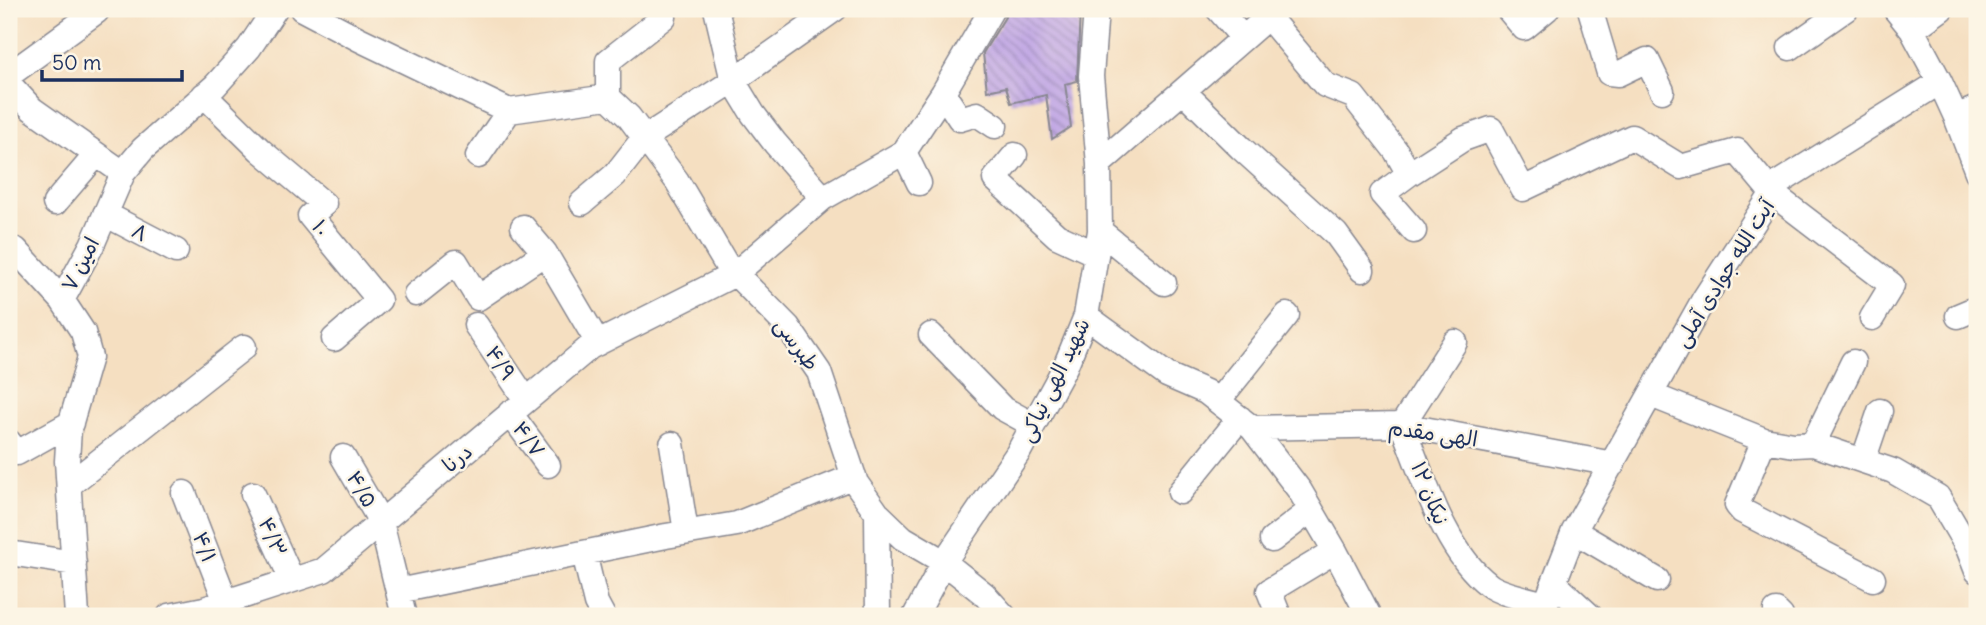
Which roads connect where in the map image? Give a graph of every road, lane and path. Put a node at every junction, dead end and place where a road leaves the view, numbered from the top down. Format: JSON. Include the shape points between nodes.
{"nodes":[{"id":1,"x":275,"y":9,"type":"edge"},
{"id":2,"x":302,"y":9,"type":"edge"},
{"id":3,"x":716,"y":9,"type":"edge"},
{"id":4,"x":835,"y":9,"type":"edge"},
{"id":5,"x":992,"y":9,"type":"edge"},
{"id":6,"x":1096,"y":9,"type":"edge"},
{"id":7,"x":1218,"y":9,"type":"edge"},
{"id":8,"x":1508,"y":9,"type":"edge"},
{"id":9,"x":1547,"y":9,"type":"edge"},
{"id":10,"x":1590,"y":9,"type":"edge"},
{"id":11,"x":1846,"y":9,"type":"edge"},
{"id":12,"x":1895,"y":9,"type":"edge"},
{"id":13,"x":1941,"y":9,"type":"edge"},
{"id":14,"x":97,"y":11,"type":"dead end"},
{"id":15,"x":1272,"y":13,"type":"edge"},
{"id":16,"x":664,"y":17,"type":"dead end"},
{"id":17,"x":1912,"y":30,"type":"junction"},
{"id":18,"x":1243,"y":38,"type":"junction"},
{"id":19,"x":1790,"y":48,"type":"dead end"},
{"id":20,"x":9,"y":75,"type":"edge"},
{"id":21,"x":733,"y":81,"type":"junction"},
{"id":22,"x":1940,"y":82,"type":"junction"},
{"id":23,"x":1183,"y":91,"type":"junction"},
{"id":24,"x":1662,"y":91,"type":"dead end"},
{"id":25,"x":943,"y":93,"type":"junction"},
{"id":26,"x":204,"y":96,"type":"junction"},
{"id":27,"x":13,"y":97,"type":"edge"},
{"id":28,"x":608,"y":97,"type":"junction"},
{"id":29,"x":509,"y":111,"type":"junction"},
{"id":30,"x":1967,"y":112,"type":"edge"},
{"id":31,"x":995,"y":126,"type":"dead end"},
{"id":32,"x":644,"y":138,"type":"junction"},
{"id":33,"x":904,"y":152,"type":"junction"},
{"id":34,"x":96,"y":155,"type":"junction"},
{"id":35,"x":1015,"y":155,"type":"dead end"},
{"id":36,"x":478,"y":156,"type":"dead end"},
{"id":37,"x":1099,"y":164,"type":"junction"},
{"id":38,"x":1977,"y":172,"type":"edge"},
{"id":39,"x":123,"y":173,"type":"junction"},
{"id":40,"x":1409,"y":174,"type":"junction"},
{"id":41,"x":919,"y":183,"type":"dead end"},
{"id":42,"x":1773,"y":194,"type":"junction"},
{"id":43,"x":823,"y":198,"type":"junction"},
{"id":44,"x":55,"y":203,"type":"dead end"},
{"id":45,"x":582,"y":203,"type":"dead end"},
{"id":46,"x":105,"y":214,"type":"junction"},
{"id":47,"x":523,"y":228,"type":"dead end"},
{"id":48,"x":1414,"y":231,"type":"dead end"},
{"id":49,"x":1098,"y":243,"type":"junction"},
{"id":50,"x":176,"y":251,"type":"dead end"},
{"id":51,"x":545,"y":253,"type":"junction"},
{"id":52,"x":9,"y":256,"type":"edge"},
{"id":53,"x":1362,"y":270,"type":"dead end"},
{"id":54,"x":735,"y":274,"type":"junction"},
{"id":55,"x":1164,"y":283,"type":"dead end"},
{"id":56,"x":416,"y":294,"type":"dead end"},
{"id":57,"x":62,"y":300,"type":"junction"},
{"id":58,"x":1287,"y":315,"type":"dead end"},
{"id":59,"x":1086,"y":316,"type":"junction"},
{"id":60,"x":1872,"y":318,"type":"dead end"},
{"id":61,"x":476,"y":325,"type":"dead end"},
{"id":62,"x":931,"y":335,"type":"dead end"},
{"id":63,"x":334,"y":339,"type":"dead end"},
{"id":64,"x":1455,"y":342,"type":"dead end"},
{"id":65,"x":598,"y":343,"type":"junction"},
{"id":66,"x":244,"y":347,"type":"dead end"},
{"id":67,"x":1853,"y":362,"type":"dead end"},
{"id":68,"x":1651,"y":396,"type":"junction"},
{"id":69,"x":1218,"y":401,"type":"junction"},
{"id":70,"x":518,"y":407,"type":"junction"},
{"id":71,"x":1881,"y":411,"type":"dead end"},
{"id":72,"x":71,"y":423,"type":"junction"},
{"id":73,"x":1246,"y":423,"type":"junction"},
{"id":74,"x":1033,"y":425,"type":"junction"},
{"id":75,"x":1402,"y":425,"type":"junction"},
{"id":76,"x":1764,"y":440,"type":"junction"},
{"id":77,"x":9,"y":442,"type":"edge"},
{"id":78,"x":672,"y":444,"type":"dead end"},
{"id":79,"x":1813,"y":444,"type":"junction"},
{"id":80,"x":343,"y":457,"type":"dead end"},
{"id":81,"x":1863,"y":461,"type":"junction"},
{"id":82,"x":1613,"y":464,"type":"junction"},
{"id":83,"x":548,"y":465,"type":"dead end"},
{"id":84,"x":854,"y":476,"type":"junction"},
{"id":85,"x":69,"y":485,"type":"junction"},
{"id":86,"x":1180,"y":492,"type":"dead end"},
{"id":87,"x":184,"y":493,"type":"dead end"},
{"id":88,"x":253,"y":494,"type":"dead end"},
{"id":89,"x":1311,"y":510,"type":"junction"},
{"id":90,"x":877,"y":513,"type":"junction"},
{"id":91,"x":381,"y":522,"type":"junction"},
{"id":92,"x":1574,"y":531,"type":"junction"},
{"id":93,"x":686,"y":532,"type":"junction"},
{"id":94,"x":1272,"y":540,"type":"dead end"},
{"id":95,"x":1973,"y":545,"type":"edge"},
{"id":96,"x":1335,"y":551,"type":"junction"},
{"id":97,"x":9,"y":553,"type":"edge"},
{"id":98,"x":584,"y":553,"type":"junction"},
{"id":99,"x":944,"y":562,"type":"junction"},
{"id":100,"x":74,"y":563,"type":"junction"},
{"id":101,"x":1977,"y":571,"type":"edge"},
{"id":102,"x":1872,"y":579,"type":"dead end"},
{"id":103,"x":292,"y":580,"type":"junction"},
{"id":104,"x":1657,"y":580,"type":"dead end"},
{"id":105,"x":398,"y":591,"type":"junction"},
{"id":106,"x":1547,"y":601,"type":"edge"},
{"id":107,"x":226,"y":602,"type":"junction"},
{"id":108,"x":876,"y":613,"type":"edge"},
{"id":109,"x":77,"y":616,"type":"edge"},
{"id":110,"x":169,"y":616,"type":"edge"},
{"id":111,"x":404,"y":616,"type":"edge"},
{"id":112,"x":603,"y":616,"type":"edge"},
{"id":113,"x":915,"y":616,"type":"edge"},
{"id":114,"x":1004,"y":616,"type":"edge"},
{"id":115,"x":1279,"y":616,"type":"edge"},
{"id":116,"x":1369,"y":616,"type":"edge"},
{"id":117,"x":1590,"y":616,"type":"edge"}],
"edges":[{"from":1,"to":26,"type":"street","name":"امین ۷","via":[[249,48]]},
{"from":2,"to":29,"type":"street"},
{"from":3,"to":21,"type":"street"},
{"from":4,"to":21,"type":"street"},
{"from":5,"to":25,"type":"street"},
{"from":6,"to":37,"type":"street","name":"شهید الهی نیاکی","via":[[1091,76]]},
{"from":7,"to":18,"type":"street"},
{"from":8,"to":9,"type":"street","via":[[1524,28]]},
{"from":10,"to":24,"type":"street","via":[[1609,73],[1618,74],[1647,60]]},
{"from":11,"to":19,"type":"street"},
{"from":12,"to":17,"type":"street"},
{"from":13,"to":17,"type":"street"},
{"from":14,"to":20,"type":"street"},
{"from":15,"to":18,"type":"street"},
{"from":15,"to":40,"type":"street","via":[[1325,85],[1353,96]]},
{"from":16,"to":28,"type":"street","via":[[608,61]]},
{"from":17,"to":22,"type":"street"},
{"from":18,"to":23,"type":"street"},
{"from":21,"to":32,"type":"street"},
{"from":21,"to":43,"type":"street","via":[[775,143]]},
{"from":22,"to":30,"type":"street"},
{"from":22,"to":42,"type":"street","name":"آیت الله جوادی آملی","via":[[1780,182]]},
{"from":23,"to":37,"type":"street"},
{"from":23,"to":53,"type":"street","via":[[1336,234]]},
{"from":25,"to":31,"type":"street","via":[[960,119],[977,114]]},
{"from":25,"to":33,"type":"street"},
{"from":26,"to":39,"type":"street","name":"امین ۷","via":[[143,149]]},
{"from":26,"to":63,"type":"street","name":"۱۰","via":[[324,204],[310,216],[379,300]]},
{"from":27,"to":34,"type":"street"},
{"from":28,"to":29,"type":"street"},
{"from":28,"to":32,"type":"street","name":"طبرسی"},
{"from":29,"to":36,"type":"street"},
{"from":30,"to":38,"type":"street"},
{"from":32,"to":45,"type":"street","via":[[615,174]]},
{"from":32,"to":54,"type":"street","name":"طبرسی","via":[[677,181]]},
{"from":33,"to":41,"type":"street"},
{"from":33,"to":43,"type":"street","name":"درنا"},
{"from":34,"to":39,"type":"street"},
{"from":34,"to":44,"type":"street"},
{"from":35,"to":49,"type":"street","via":[[995,179],[1057,236]]},
{"from":37,"to":49,"type":"street","name":"شهید الهی نیاکی"},
{"from":39,"to":46,"type":"street","name":"امین ۷"},
{"from":40,"to":42,"type":"street","via":[[1463,139],[1491,129],[1523,189],[1632,137],[1681,167],[1737,151]]},
{"from":40,"to":48,"type":"street","via":[[1382,194]]},
{"from":42,"to":60,"type":"street","via":[[1892,285]]},
{"from":42,"to":68,"type":"street","name":"آیت الله جوادی آملی","via":[[1704,299]]},
{"from":43,"to":54,"type":"street","name":"درنا"},
{"from":46,"to":50,"type":"street","name":"۸"},
{"from":46,"to":57,"type":"street","name":"امین ۷"},
{"from":47,"to":51,"type":"street"},
{"from":49,"to":55,"type":"street"},
{"from":49,"to":59,"type":"street","name":"شهید الهی نیاکی"},
{"from":51,"to":56,"type":"street","via":[[478,298],[456,261]]},
{"from":51,"to":65,"type":"street"},
{"from":52,"to":57,"type":"street","via":[[16,250]]},
{"from":54,"to":65,"type":"street","name":"درنا"},
{"from":54,"to":84,"type":"street","name":"طبرسی","via":[[788,327],[819,372]]},
{"from":57,"to":72,"type":"street","name":"امین ۷","via":[[83,331],[90,357]]},
{"from":58,"to":69,"type":"street"},
{"from":59,"to":69,"type":"street","via":[[1167,375]]},
{"from":59,"to":74,"type":"street","name":"شهید الهی نیاکی"},
{"from":61,"to":70,"type":"street","name":"۴/۹"},
{"from":62,"to":74,"type":"street","via":[[1002,408]]},
{"from":64,"to":75,"type":"street"},
{"from":65,"to":70,"type":"street","name":"درنا"},
{"from":66,"to":85,"type":"street"},
{"from":67,"to":79,"type":"street"},
{"from":68,"to":76,"type":"street"},
{"from":68,"to":82,"type":"street","name":"آیت الله جوادی آملی"},
{"from":69,"to":73,"type":"street"},
{"from":70,"to":83,"type":"street","name":"۴/۷"},
{"from":70,"to":91,"type":"street","name":"درنا"},
{"from":71,"to":81,"type":"street"},
{"from":72,"to":77,"type":"street","via":[[17,453]]},
{"from":72,"to":85,"type":"street","name":"امین ۷"},
{"from":73,"to":75,"type":"street","name":"الهی مقدم"},
{"from":73,"to":86,"type":"street"},
{"from":73,"to":89,"type":"street"},
{"from":74,"to":99,"type":"street","name":"شهید الهی نیاکی"},
{"from":75,"to":82,"type":"street","name":"الهی مقدم"},
{"from":75,"to":106,"type":"street","name":"نیکان ۱۲","via":[[1446,533],[1465,562],[1490,587]]},
{"from":76,"to":79,"type":"street"},
{"from":76,"to":102,"type":"street","via":[[1737,505],[1742,512]]},
{"from":78,"to":93,"type":"street"},
{"from":79,"to":81,"type":"street"},
{"from":80,"to":91,"type":"street","name":"۴/۵"},
{"from":81,"to":95,"type":"street","via":[[1893,471],[1938,497]]},
{"from":82,"to":92,"type":"street","name":"آیت الله جوادی آملی"},
{"from":84,"to":90,"type":"street","name":"طبرسی"},
{"from":84,"to":93,"type":"street","via":[[737,524]]},
{"from":85,"to":100,"type":"street","name":"امین ۷"},
{"from":87,"to":107,"type":"street","name":"۴/۱"},
{"from":88,"to":103,"type":"street","name":"۴/۳"},
{"from":89,"to":94,"type":"street"},
{"from":89,"to":96,"type":"street"},
{"from":90,"to":99,"type":"street","name":"طبرسی","via":[[903,538]]},
{"from":90,"to":108,"type":"street"},
{"from":91,"to":103,"type":"street","name":"درنا","via":[[324,570]]},
{"from":91,"to":105,"type":"street","name":"۴/۵"},
{"from":92,"to":104,"type":"street"},
{"from":92,"to":106,"type":"street","name":"آیت الله جوادی آملی"},
{"from":93,"to":98,"type":"street"},
{"from":95,"to":101,"type":"street"},
{"from":96,"to":115,"type":"street","via":[[1269,591]]},
{"from":96,"to":116,"type":"street"},
{"from":97,"to":100,"type":"street"},
{"from":98,"to":105,"type":"street"},
{"from":98,"to":112,"type":"street"},
{"from":99,"to":113,"type":"street","name":"شهید الهی نیاکی"},
{"from":99,"to":114,"type":"street","name":"طبرسی"},
{"from":100,"to":109,"type":"street","name":"امین ۷"},
{"from":103,"to":107,"type":"street","name":"درنا"},
{"from":105,"to":111,"type":"street","name":"۴/۵"},
{"from":106,"to":117,"type":"street"},
{"from":107,"to":110,"type":"street","name":"درنا"}]}
